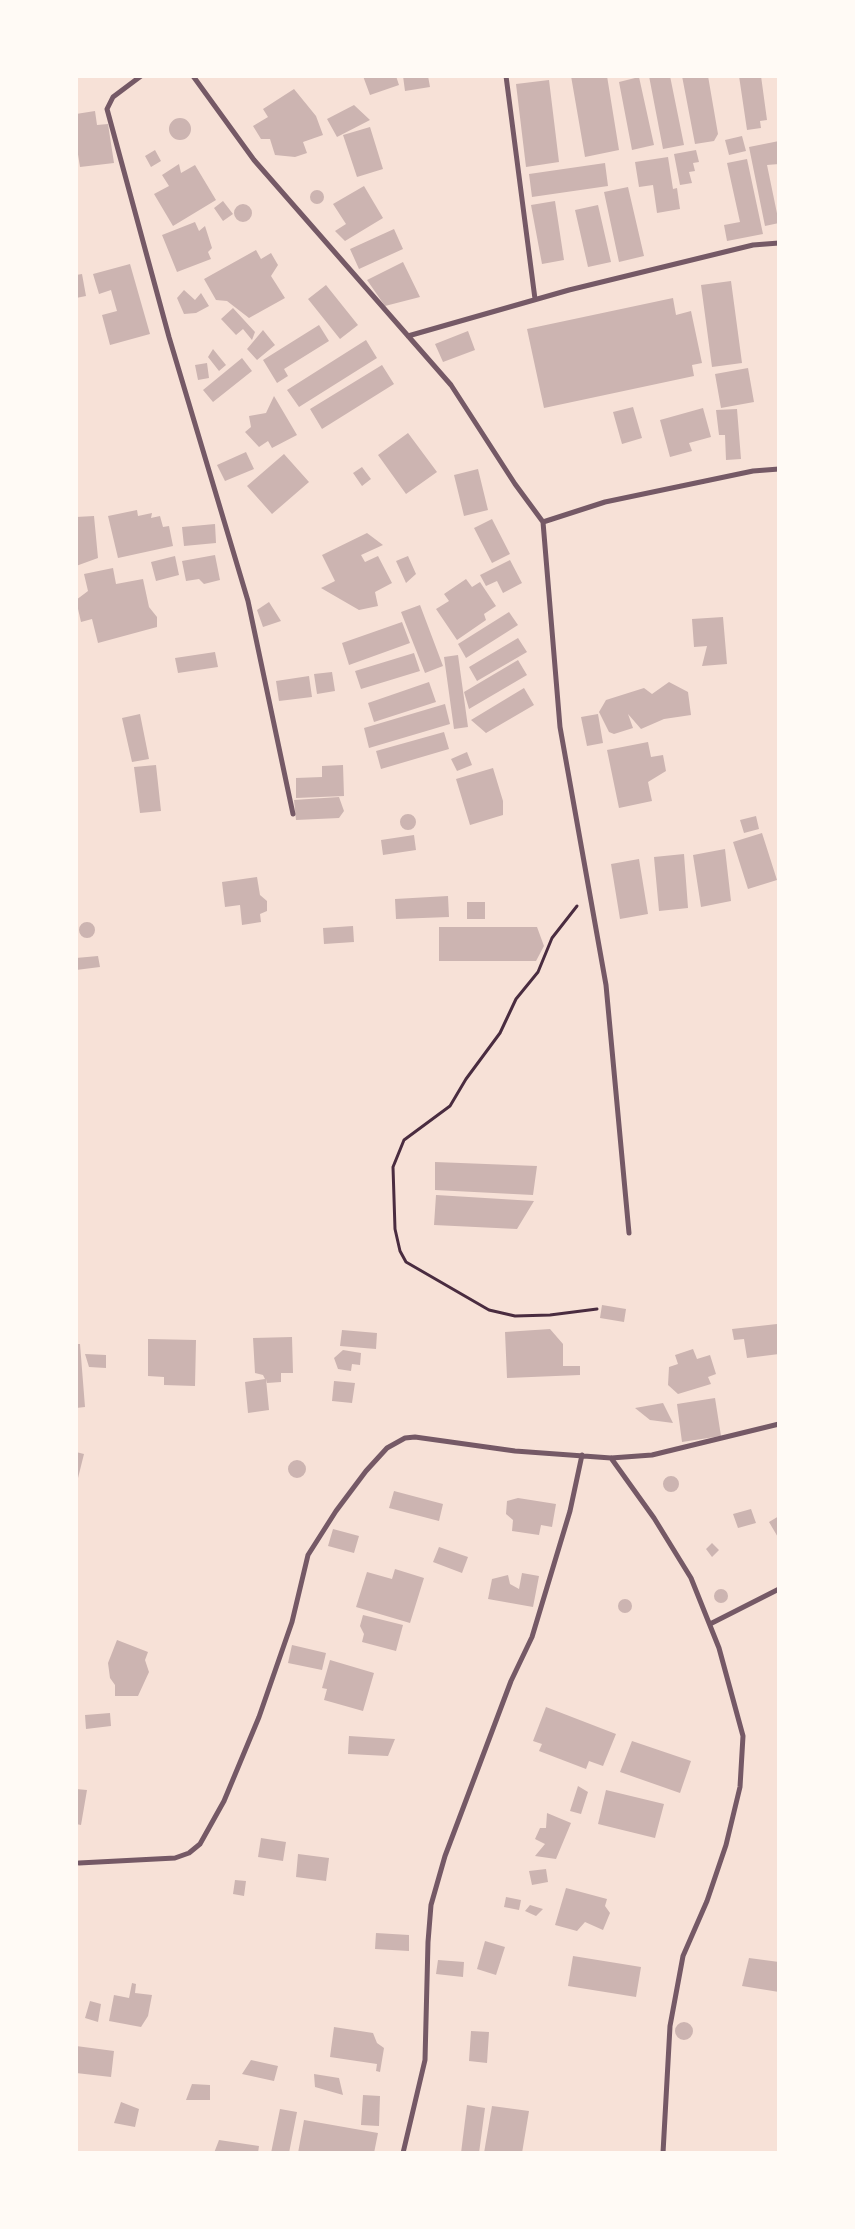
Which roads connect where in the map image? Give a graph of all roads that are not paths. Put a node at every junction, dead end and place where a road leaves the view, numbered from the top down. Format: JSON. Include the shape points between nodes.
{"nodes":[{"id":1,"x":141,"y":76,"type":"edge"},
{"id":2,"x":193,"y":76,"type":"edge"},
{"id":3,"x":506,"y":76,"type":"edge"},
{"id":4,"x":779,"y":243,"type":"edge"},
{"id":5,"x":535,"y":299,"type":"junction"},
{"id":6,"x":408,"y":336,"type":"junction"},
{"id":7,"x":779,"y":469,"type":"edge"},
{"id":8,"x":543,"y":522,"type":"junction"},
{"id":9,"x":293,"y":814,"type":"dead end"},
{"id":10,"x":629,"y":1233,"type":"dead end"},
{"id":11,"x":779,"y":1424,"type":"edge"},
{"id":12,"x":582,"y":1455,"type":"junction"},
{"id":13,"x":612,"y":1458,"type":"junction"},
{"id":14,"x":779,"y":1589,"type":"edge"},
{"id":15,"x":710,"y":1624,"type":"junction"},
{"id":16,"x":79,"y":1863,"type":"dead end"},
{"id":17,"x":403,"y":2153,"type":"edge"},
{"id":18,"x":662,"y":2153,"type":"edge"}],
"edges":[{"from":1,"to":9,"type":"street","via":[[113,97],[107,108],[169,337],[248,601]]},
{"from":2,"to":6,"type":"street","via":[[254,160]]},
{"from":3,"to":5,"type":"street"},
{"from":4,"to":5,"type":"street","via":[[753,245]]},
{"from":5,"to":6,"type":"street"},
{"from":6,"to":8,"type":"street","via":[[451,385]]},
{"from":7,"to":8,"type":"street","via":[[605,502]]},
{"from":8,"to":10,"type":"street","via":[[560,727],[606,985]]},
{"from":11,"to":13,"type":"street","via":[[652,1455]]},
{"from":12,"to":13,"type":"street"},
{"from":12,"to":16,"type":"street","via":[[415,1437],[405,1438],[387,1448],[336,1511],[308,1556],[292,1622],[259,1717],[224,1801],[200,1844],[175,1858]]},
{"from":12,"to":17,"type":"street","via":[[570,1511],[532,1637],[511,1681],[444,1856],[431,1905],[425,2060]]},
{"from":13,"to":15,"type":"street","via":[[691,1578]]},
{"from":14,"to":15,"type":"street"},
{"from":15,"to":18,"type":"street","via":[[743,1736],[740,1787],[726,1845],[707,1901],[683,1956],[670,2026]]}]}
